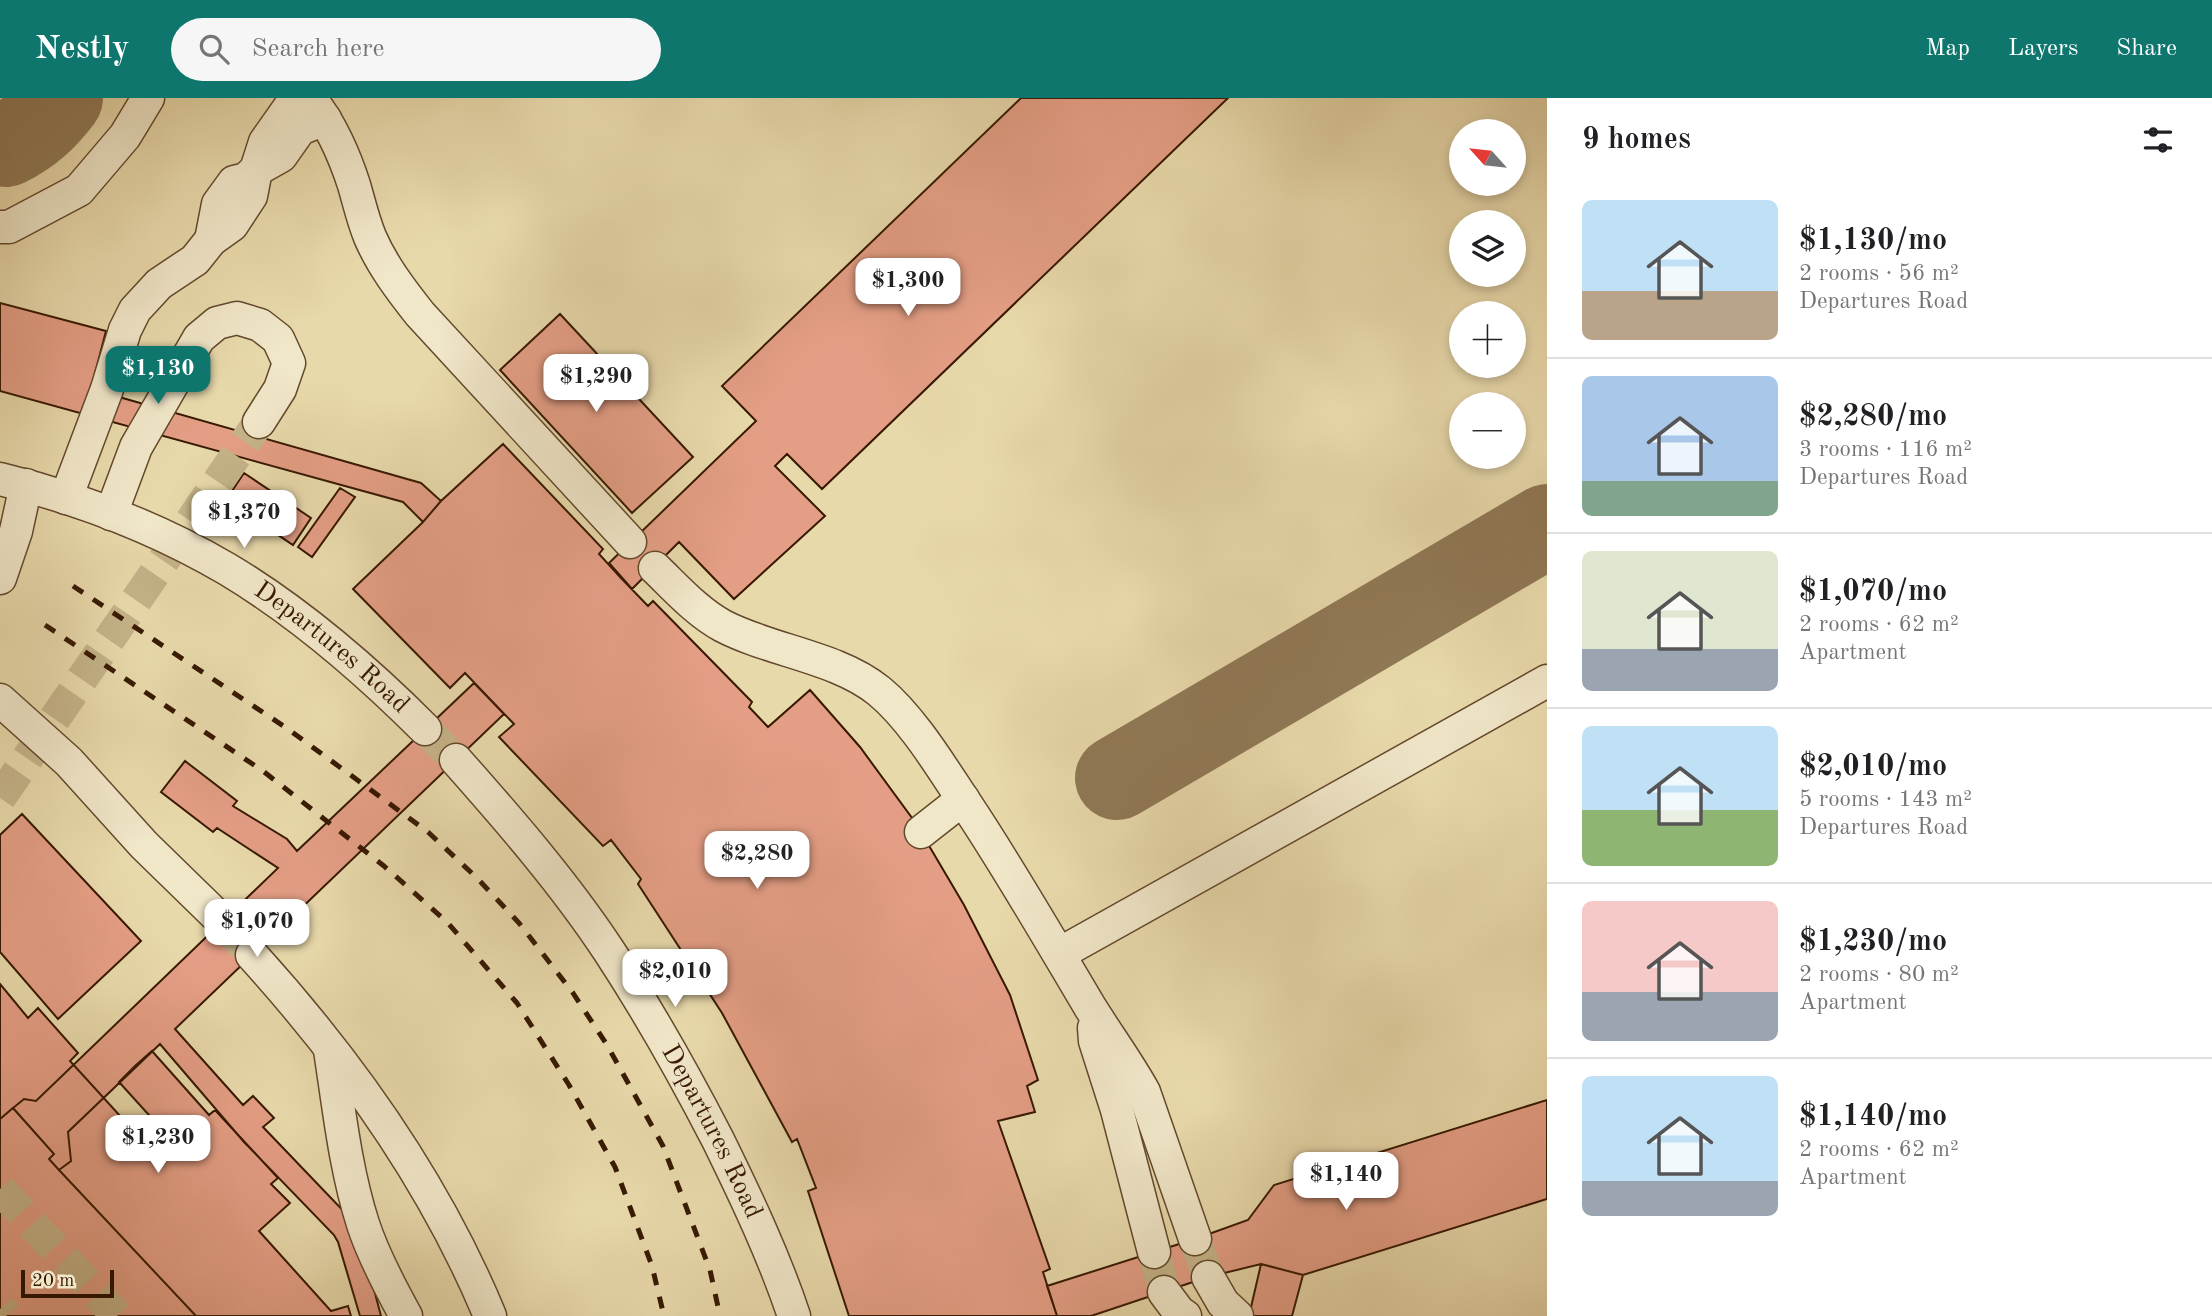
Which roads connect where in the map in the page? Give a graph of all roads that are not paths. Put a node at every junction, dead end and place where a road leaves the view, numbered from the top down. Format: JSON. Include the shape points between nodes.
{"nodes":[{"id":1,"x":148,"y":98,"type":"edge"},
{"id":2,"x":294,"y":98,"type":"edge"},
{"id":3,"x":318,"y":108,"type":"edge"},
{"id":4,"x":256,"y":170,"type":"junction"},
{"id":5,"x":0,"y":228,"type":"edge"},
{"id":6,"x":259,"y":422,"type":"tunnel mouth"},
{"id":7,"x":13,"y":482,"type":"edge"},
{"id":8,"x":66,"y":498,"type":"junction"},
{"id":9,"x":111,"y":514,"type":"junction"},
{"id":10,"x":630,"y":542,"type":"dead end"},
{"id":11,"x":655,"y":568,"type":"dead end"},
{"id":12,"x":0,"y":578,"type":"edge"},
{"id":13,"x":1547,"y":681,"type":"edge"},
{"id":14,"x":2,"y":704,"type":"edge"},
{"id":15,"x":425,"y":729,"type":"tunnel mouth"},
{"id":16,"x":456,"y":760,"type":"tunnel mouth"},
{"id":17,"x":962,"y":799,"type":"junction"},
{"id":18,"x":921,"y":832,"type":"dead end"},
{"id":19,"x":223,"y":922,"type":"tunnel mouth"},
{"id":20,"x":1059,"y":954,"type":"junction"},
{"id":21,"x":253,"y":955,"type":"tunnel mouth"},
{"id":22,"x":1092,"y":1010,"type":"junction"},
{"id":23,"x":330,"y":1046,"type":"junction"},
{"id":24,"x":1195,"y":1239,"type":"tunnel mouth"},
{"id":25,"x":1154,"y":1252,"type":"tunnel mouth"},
{"id":26,"x":1208,"y":1277,"type":"tunnel mouth"},
{"id":27,"x":1164,"y":1292,"type":"tunnel mouth"},
{"id":28,"x":406,"y":1316,"type":"edge"},
{"id":29,"x":490,"y":1316,"type":"edge"},
{"id":30,"x":794,"y":1316,"type":"edge"},
{"id":31,"x":1185,"y":1316,"type":"edge"},
{"id":32,"x":1237,"y":1316,"type":"edge"}],
"edges":[{"from":1,"to":5,"type":"street","via":[[125,136],[79,190]]},
{"from":2,"to":4,"type":"street","via":[[265,142]]},
{"from":3,"to":4,"type":"street","via":[[281,156]]},
{"from":3,"to":10,"type":"street","via":[[345,162],[369,236],[395,283]]},
{"from":4,"to":8,"type":"street","via":[[234,182],[218,204],[211,240],[195,260],[159,284],[135,310]]},
{"from":6,"to":9,"type":"street","via":[[280,389],[289,363],[278,339],[260,325],[237,318],[217,323],[199,338],[136,447]]},
{"from":7,"to":8,"type":"street","name":"Departures Road"},
{"from":7,"to":12,"type":"street","via":[[16,531]]},
{"from":8,"to":9,"type":"street","name":"Departures Road"},
{"from":9,"to":15,"type":"street","name":"Departures Road","via":[[227,570],[267,597],[338,650]]},
{"from":11,"to":17,"type":"street","via":[[721,625],[856,675],[880,692],[903,715]]},
{"from":13,"to":20,"type":"street"},
{"from":14,"to":19,"type":"street","via":[[69,762],[144,845]]},
{"from":16,"to":30,"type":"street","name":"Departures Road","via":[[571,899],[637,997],[725,1154]]},
{"from":17,"to":18,"type":"street"},
{"from":17,"to":20,"type":"street"},
{"from":20,"to":22,"type":"street"},
{"from":21,"to":23,"type":"street"},
{"from":22,"to":24,"type":"street","via":[[1143,1092]]},
{"from":22,"to":25,"type":"street","via":[[1095,1041]]},
{"from":23,"to":28,"type":"street","via":[[357,1205]]},
{"from":23,"to":29,"type":"street","via":[[412,1167],[459,1249]]},
{"from":26,"to":32,"type":"street"},
{"from":27,"to":31,"type":"street"}]}
